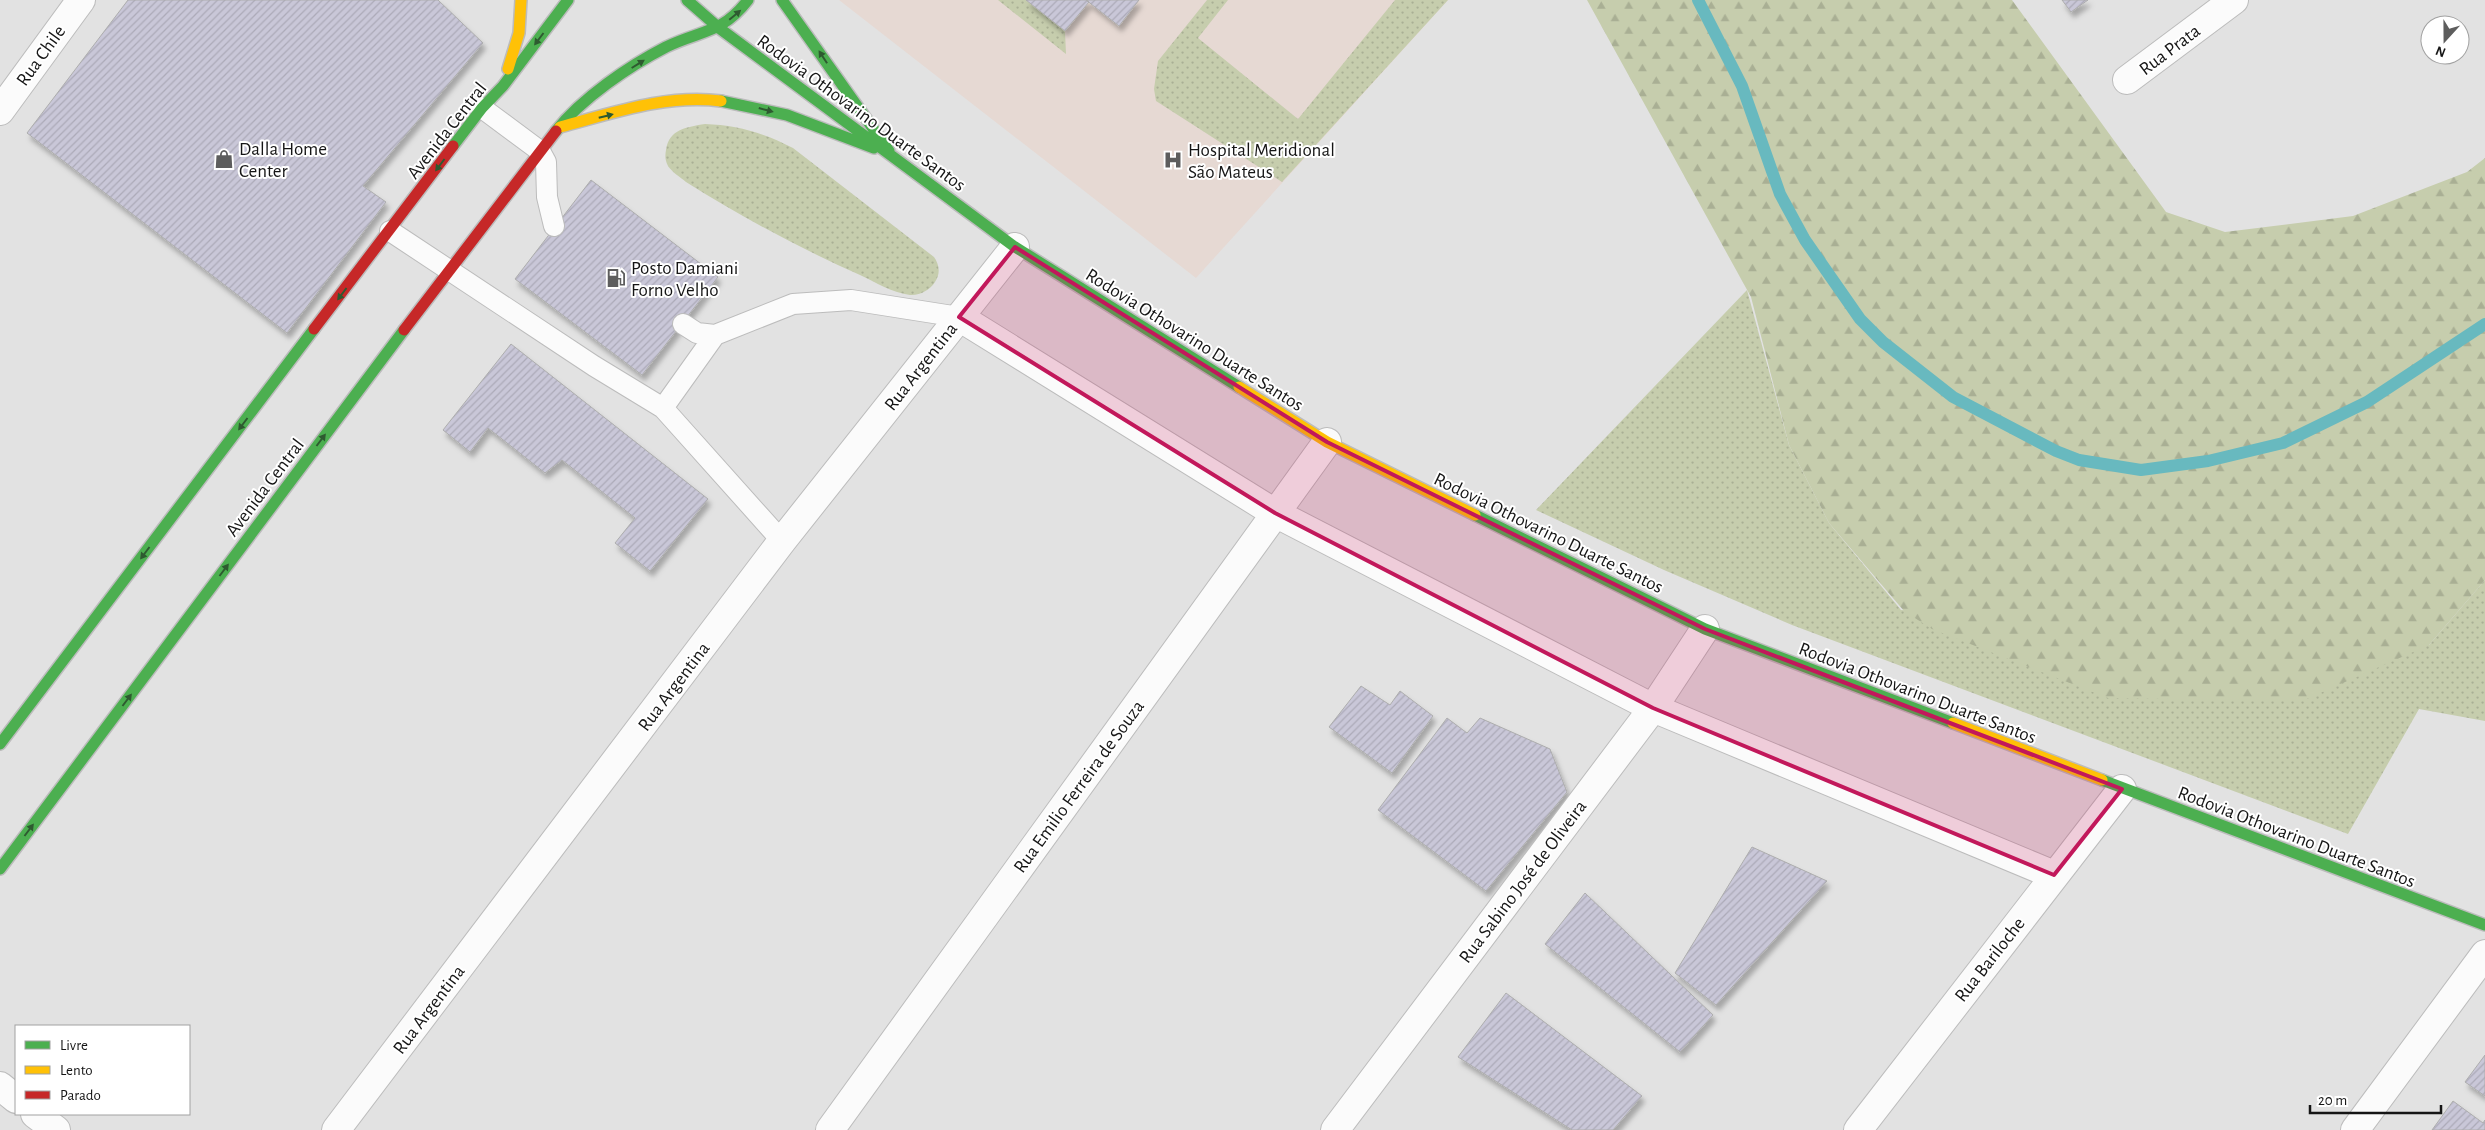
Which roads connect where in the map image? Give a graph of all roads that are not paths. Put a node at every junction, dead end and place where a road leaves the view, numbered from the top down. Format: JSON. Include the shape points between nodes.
{"nodes":[{"id":1,"x":81,"y":0,"type":"edge"},
{"id":2,"x":521,"y":0,"type":"edge"},
{"id":3,"x":568,"y":0,"type":"edge"},
{"id":4,"x":686,"y":0,"type":"edge"},
{"id":5,"x":748,"y":0,"type":"edge"},
{"id":6,"x":782,"y":0,"type":"edge"},
{"id":7,"x":2234,"y":0,"type":"edge"},
{"id":8,"x":718,"y":28,"type":"junction"},
{"id":9,"x":2128,"y":80,"type":"dead end"},
{"id":10,"x":503,"y":86,"type":"junction"},
{"id":11,"x":482,"y":108,"type":"junction"},
{"id":12,"x":0,"y":110,"type":"edge"},
{"id":13,"x":559,"y":127,"type":"junction"},
{"id":14,"x":540,"y":151,"type":"junction"},
{"id":15,"x":891,"y":154,"type":"junction"},
{"id":16,"x":554,"y":226,"type":"dead end"},
{"id":17,"x":390,"y":231,"type":"junction"},
{"id":18,"x":1015,"y":247,"type":"junction"},
{"id":19,"x":449,"y":269,"type":"junction"},
{"id":20,"x":959,"y":317,"type":"junction"},
{"id":21,"x":683,"y":324,"type":"dead end"},
{"id":22,"x":715,"y":335,"type":"junction"},
{"id":23,"x":663,"y":408,"type":"junction"},
{"id":24,"x":1327,"y":442,"type":"junction"},
{"id":25,"x":1275,"y":513,"type":"junction"},
{"id":26,"x":782,"y":541,"type":"junction"},
{"id":27,"x":1704,"y":629,"type":"junction"},
{"id":28,"x":1653,"y":708,"type":"junction"},
{"id":29,"x":0,"y":744,"type":"edge"},
{"id":30,"x":2122,"y":789,"type":"junction"},
{"id":31,"x":0,"y":869,"type":"edge"},
{"id":32,"x":2054,"y":876,"type":"junction"},
{"id":33,"x":2485,"y":926,"type":"edge"},
{"id":34,"x":2485,"y":954,"type":"edge"},
{"id":35,"x":0,"y":1086,"type":"edge"},
{"id":36,"x":15,"y":1098,"type":"edge"},
{"id":37,"x":37,"y":1115,"type":"edge"},
{"id":38,"x":56,"y":1130,"type":"edge"},
{"id":39,"x":336,"y":1130,"type":"edge"},
{"id":40,"x":830,"y":1130,"type":"edge"},
{"id":41,"x":1335,"y":1130,"type":"edge"},
{"id":42,"x":1858,"y":1130,"type":"edge"},
{"id":43,"x":2355,"y":1130,"type":"edge"}],
"edges":[{"from":1,"to":12,"type":"street","name":"Rua Chile"},
{"from":2,"to":10,"type":"main road","via":[[519,33]]},
{"from":3,"to":10,"type":"main road","name":"Avenida Central","one_way":true},
{"from":4,"to":8,"type":"main road","name":"Rodovia Othovarino Duarte Santos"},
{"from":8,"to":5,"type":"main road","name":"Avenida Central","one_way":true,"via":[[738,13]]},
{"from":15,"to":6,"type":"main road","one_way":true},
{"from":7,"to":9,"type":"street","name":"Rua Prata"},
{"from":13,"to":8,"type":"main road","name":"Avenida Central","one_way":true,"via":[[595,93],[667,46]]},
{"from":8,"to":15,"type":"main road","name":"Rodovia Othovarino Duarte Santos"},
{"from":10,"to":11,"type":"main road","name":"Avenida Central"},
{"from":11,"to":14,"type":"lane"},
{"from":11,"to":17,"type":"main road","name":"Avenida Central","one_way":true},
{"from":13,"to":14,"type":"main road","name":"Avenida Central"},
{"from":13,"to":15,"type":"main road","one_way":true,"via":[[661,103],[695,99],[743,104],[796,118]]},
{"from":14,"to":16,"type":"lane","via":[[546,162],[548,204]]},
{"from":14,"to":19,"type":"main road","name":"Avenida Central"},
{"from":15,"to":18,"type":"main road","name":"Rodovia Othovarino Duarte Santos"},
{"from":17,"to":19,"type":"lane"},
{"from":17,"to":29,"type":"main road","name":"Avenida Central","one_way":true},
{"from":18,"to":20,"type":"street","name":"Rua Argentina"},
{"from":18,"to":24,"type":"main road","name":"Rodovia Othovarino Duarte Santos"},
{"from":19,"to":23,"type":"lane"},
{"from":31,"to":19,"type":"main road","name":"Avenida Central","one_way":true},
{"from":20,"to":22,"type":"lane","via":[[852,300],[822,301],[793,304]]},
{"from":20,"to":25,"type":"street"},
{"from":20,"to":26,"type":"street","name":"Rua Argentina"},
{"from":21,"to":22,"type":"lane","via":[[697,333]]},
{"from":22,"to":23,"type":"lane"},
{"from":23,"to":26,"type":"lane"},
{"from":24,"to":25,"type":"street","name":"Rua Emilio Ferreira de Souza"},
{"from":24,"to":27,"type":"main road","name":"Rodovia Othovarino Duarte Santos"},
{"from":25,"to":28,"type":"street"},
{"from":25,"to":40,"type":"street","name":"Rua Emilio Ferreira de Souza"},
{"from":26,"to":39,"type":"street","name":"Rua Argentina"},
{"from":27,"to":28,"type":"street","name":"Rua Sabino José de Oliveira"},
{"from":27,"to":30,"type":"main road","name":"Rodovia Othovarino Duarte Santos"},
{"from":28,"to":32,"type":"street"},
{"from":28,"to":41,"type":"street","name":"Rua Sabino José de Oliveira"},
{"from":30,"to":32,"type":"street","name":"Rua Bariloche"},
{"from":30,"to":33,"type":"main road","name":"Rodovia Othovarino Duarte Santos"},
{"from":32,"to":42,"type":"street","name":"Rua Bariloche"},
{"from":34,"to":43,"type":"street"},
{"from":35,"to":36,"type":"street"},
{"from":37,"to":38,"type":"street"}]}
